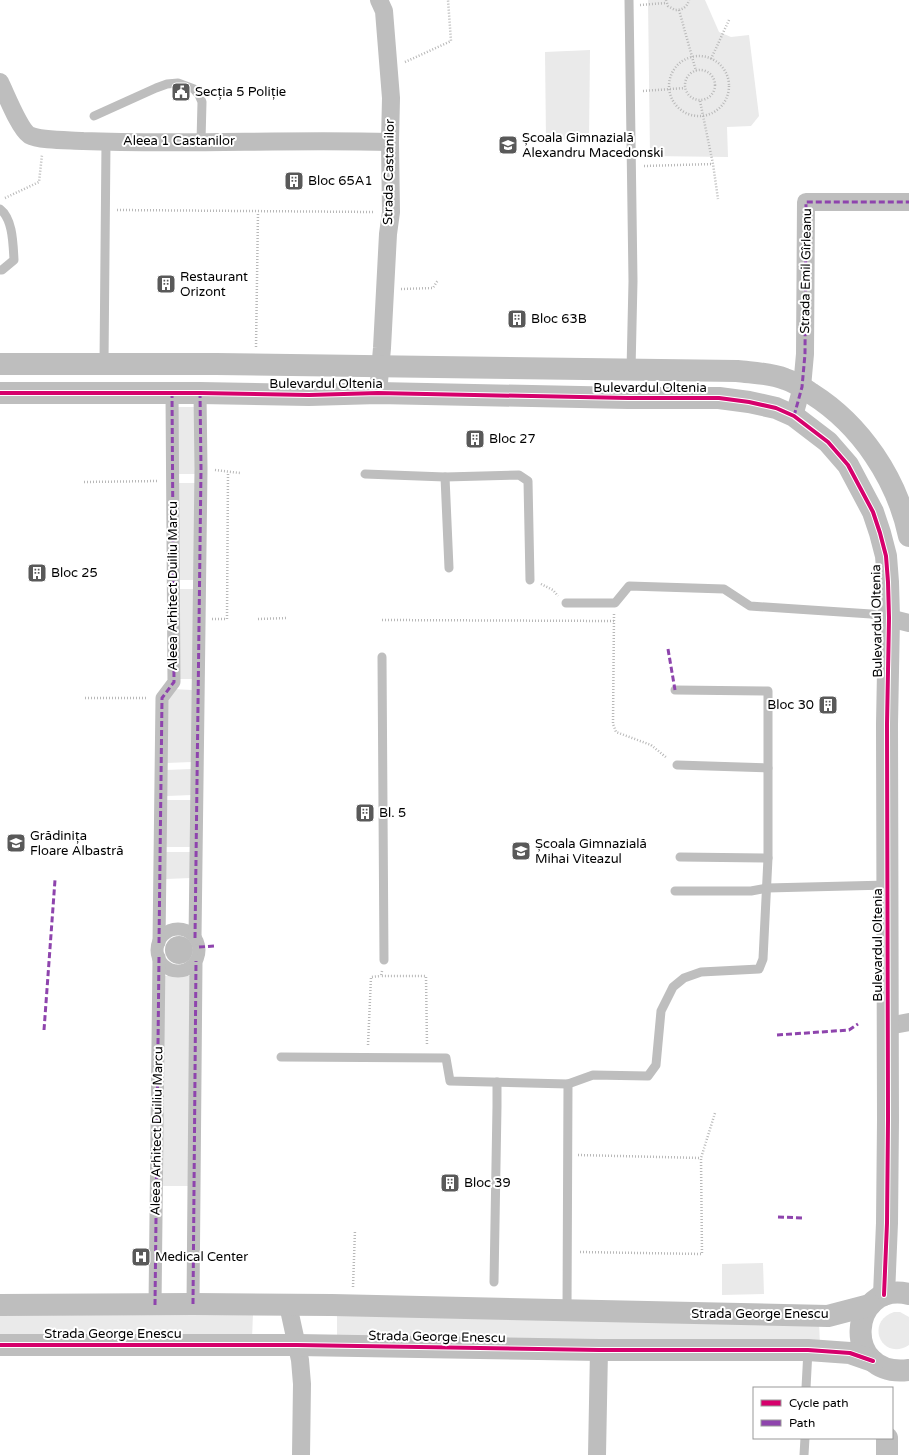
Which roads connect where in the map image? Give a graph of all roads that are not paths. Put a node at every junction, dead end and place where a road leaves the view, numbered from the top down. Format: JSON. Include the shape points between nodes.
{"nodes":[{"id":1,"x":379,"y":0,"type":"edge"},
{"id":2,"x":629,"y":3,"type":"edge"},
{"id":3,"x":0,"y":82,"type":"edge"},
{"id":4,"x":94,"y":116,"type":"dead end"},
{"id":5,"x":200,"y":141,"type":"junction"},
{"id":6,"x":106,"y":142,"type":"junction"},
{"id":7,"x":390,"y":142,"type":"junction"},
{"id":8,"x":909,"y":202,"type":"edge"},
{"id":9,"x":0,"y":209,"type":"edge"},
{"id":10,"x":0,"y":270,"type":"edge"},
{"id":11,"x":0,"y":364,"type":"edge"},
{"id":12,"x":104,"y":364,"type":"junction"},
{"id":13,"x":379,"y":367,"type":"junction"},
{"id":14,"x":631,"y":370,"type":"junction"},
{"id":15,"x":802,"y":387,"type":"junction"},
{"id":16,"x":0,"y":393,"type":"edge"},
{"id":17,"x":172,"y":393,"type":"junction"},
{"id":18,"x":200,"y":393,"type":"junction"},
{"id":19,"x":378,"y":393,"type":"junction"},
{"id":20,"x":794,"y":416,"type":"junction"},
{"id":21,"x":365,"y":474,"type":"dead end"},
{"id":22,"x":445,"y":477,"type":"junction"},
{"id":23,"x":909,"y":536,"type":"edge"},
{"id":24,"x":449,"y":568,"type":"dead end"},
{"id":25,"x":530,"y":580,"type":"road end"},
{"id":26,"x":566,"y":603,"type":"road end"},
{"id":27,"x":899,"y":621,"type":"edge"},
{"id":28,"x":382,"y":657,"type":"dead end"},
{"id":29,"x":675,"y":690,"type":"dead end"},
{"id":30,"x":677,"y":765,"type":"road end"},
{"id":31,"x":768,"y":768,"type":"junction"},
{"id":32,"x":680,"y":856,"type":"dead end"},
{"id":33,"x":768,"y":858,"type":"junction"},
{"id":34,"x":888,"y":885,"type":"junction"},
{"id":35,"x":767,"y":888,"type":"junction"},
{"id":36,"x":676,"y":891,"type":"dead end"},
{"id":37,"x":195,"y":938,"type":"junction"},
{"id":38,"x":159,"y":943,"type":"junction"},
{"id":39,"x":159,"y":957,"type":"junction"},
{"id":40,"x":384,"y":960,"type":"road end"},
{"id":41,"x":196,"y":961,"type":"junction"},
{"id":42,"x":898,"y":1024,"type":"edge"},
{"id":43,"x":281,"y":1058,"type":"dead end"},
{"id":44,"x":496,"y":1082,"type":"junction"},
{"id":45,"x":568,"y":1084,"type":"junction"},
{"id":46,"x":494,"y":1282,"type":"dead end"},
{"id":47,"x":909,"y":1294,"type":"edge"},
{"id":48,"x":877,"y":1300,"type":"junction"},
{"id":49,"x":193,"y":1304,"type":"junction"},
{"id":50,"x":0,"y":1305,"type":"edge"},
{"id":51,"x":155,"y":1305,"type":"junction"},
{"id":52,"x":288,"y":1305,"type":"junction"},
{"id":53,"x":567,"y":1310,"type":"junction"},
{"id":54,"x":0,"y":1344,"type":"edge"},
{"id":55,"x":297,"y":1345,"type":"junction"},
{"id":56,"x":599,"y":1350,"type":"junction"},
{"id":57,"x":808,"y":1350,"type":"junction"},
{"id":58,"x":877,"y":1364,"type":"junction"},
{"id":59,"x":909,"y":1370,"type":"edge"},
{"id":60,"x":806,"y":1387,"type":"edge"},
{"id":61,"x":888,"y":1387,"type":"edge"},
{"id":62,"x":805,"y":1439,"type":"edge"},
{"id":63,"x":888,"y":1439,"type":"edge"},
{"id":64,"x":301,"y":1455,"type":"edge"},
{"id":65,"x":597,"y":1455,"type":"edge"},
{"id":66,"x":804,"y":1455,"type":"edge"},
{"id":67,"x":887,"y":1455,"type":"edge"}],
"edges":[{"from":1,"to":7,"type":"street","name":"Strada Castanilor","via":[[384,10],[389,70]]},
{"from":2,"to":14,"type":"lane","via":[[633,281]]},
{"from":3,"to":6,"type":"street","name":"Aleea 1 Castanilor","via":[[20,122],[29,134],[44,139]]},
{"from":4,"to":5,"type":"lane","via":[[156,88],[178,83],[194,89],[200,95]]},
{"from":5,"to":6,"type":"street","name":"Aleea 1 Castanilor"},
{"from":5,"to":7,"type":"street","name":"Aleea 1 Castanilor"},
{"from":6,"to":12,"type":"lane"},
{"from":7,"to":13,"type":"street","name":"Strada Castanilor","via":[[391,212]]},
{"from":8,"to":15,"type":"street","name":"Strada Emil Gîrleanu","via":[[806,202],[805,354]]},
{"from":9,"to":10,"type":"lane","via":[[5,213],[11,232],[14,260]]},
{"from":11,"to":12,"type":"street","name":"Bulevardul Oltenia"},
{"from":12,"to":13,"type":"street","name":"Bulevardul Oltenia"},
{"from":13,"to":14,"type":"street","name":"Bulevardul Oltenia"},
{"from":13,"to":19,"type":"street","name":"Strada Castanilor"},
{"from":14,"to":15,"type":"street","name":"Bulevardul Oltenia","via":[[737,371],[785,379]]},
{"from":15,"to":20,"type":"street","name":"Strada Emil Gîrleanu"},
{"from":15,"to":23,"type":"street","name":"Bulevardul Oltenia","via":[[842,416],[870,448],[893,489]]},
{"from":16,"to":17,"type":"street","name":"Bulevardul Oltenia"},
{"from":17,"to":18,"type":"street","name":"Bulevardul Oltenia"},
{"from":17,"to":38,"type":"street","name":"Aleea Arhitect Duiliu Marcu","via":[[174,682],[162,698]]},
{"from":18,"to":19,"type":"street","name":"Bulevardul Oltenia"},
{"from":18,"to":37,"type":"street","name":"Aleea Arhitect Duiliu Marcu"},
{"from":19,"to":20,"type":"street","name":"Bulevardul Oltenia","via":[[719,398],[776,408]]},
{"from":20,"to":27,"type":"street","name":"Bulevardul Oltenia","via":[[828,442],[848,465],[873,512],[886,556]]},
{"from":21,"to":22,"type":"lane"},
{"from":22,"to":24,"type":"lane"},
{"from":22,"to":25,"type":"lane","via":[[519,475],[528,482]]},
{"from":26,"to":27,"type":"lane","via":[[615,603],[629,586],[724,589],[750,606],[871,614]]},
{"from":27,"to":34,"type":"street","name":"Bulevardul Oltenia","via":[[887,724]]},
{"from":28,"to":40,"type":"lane"},
{"from":29,"to":31,"type":"lane","via":[[768,691]]},
{"from":30,"to":31,"type":"lane"},
{"from":31,"to":33,"type":"lane"},
{"from":32,"to":33,"type":"lane"},
{"from":33,"to":35,"type":"lane"},
{"from":34,"to":35,"type":"lane"},
{"from":34,"to":42,"type":"street","name":"Bulevardul Oltenia"},
{"from":35,"to":36,"type":"lane","via":[[751,891]]},
{"from":35,"to":45,"type":"lane","via":[[763,959],[759,969],[701,972],[684,978],[673,987],[661,1011],[656,1065],[648,1076],[593,1074]]},
{"from":37,"to":38,"type":"street","via":[[186,931],[175,930],[164,935]]},
{"from":37,"to":41,"type":"street","name":"Aleea Arhitect Duiliu Marcu","via":[[199,947]]},
{"from":38,"to":39,"type":"street","name":"Aleea Arhitect Duiliu Marcu"},
{"from":39,"to":41,"type":"street","via":[[162,963],[175,971],[186,970]]},
{"from":39,"to":51,"type":"street","name":"Aleea Arhitect Duiliu Marcu"},
{"from":41,"to":49,"type":"street","name":"Aleea Arhitect Duiliu Marcu"},
{"from":42,"to":48,"type":"street","name":"Bulevardul Oltenia","via":[[887,1223]]},
{"from":43,"to":44,"type":"lane","via":[[446,1058],[450,1081]]},
{"from":44,"to":45,"type":"lane"},
{"from":44,"to":46,"type":"lane"},
{"from":45,"to":53,"type":"lane"},
{"from":47,"to":48,"type":"street","name":"Strada George Enescu","via":[[896,1292]]},
{"from":48,"to":53,"type":"street","name":"Strada George Enescu","via":[[828,1316]]},
{"from":48,"to":58,"type":"street","via":[[865,1312],[860,1329],[862,1346],[866,1354]]},
{"from":49,"to":51,"type":"street","name":"Strada George Enescu"},
{"from":49,"to":52,"type":"street","name":"Strada George Enescu"},
{"from":50,"to":51,"type":"street","name":"Strada George Enescu"},
{"from":52,"to":53,"type":"street","name":"Strada George Enescu"},
{"from":52,"to":55,"type":"street"},
{"from":54,"to":55,"type":"street","name":"Strada George Enescu"},
{"from":55,"to":56,"type":"street","name":"Strada George Enescu"},
{"from":55,"to":64,"type":"street","via":[[302,1384]]},
{"from":56,"to":57,"type":"street","name":"Strada George Enescu"},
{"from":56,"to":65,"type":"street"},
{"from":57,"to":58,"type":"street","name":"Strada George Enescu","via":[[850,1354]]},
{"from":57,"to":60,"type":"lane"},
{"from":58,"to":59,"type":"street","name":"Strada George Enescu","via":[[891,1370]]},
{"from":58,"to":61,"type":"street","via":[[888,1381]]},
{"from":62,"to":66,"type":"lane"},
{"from":63,"to":67,"type":"street"}]}
